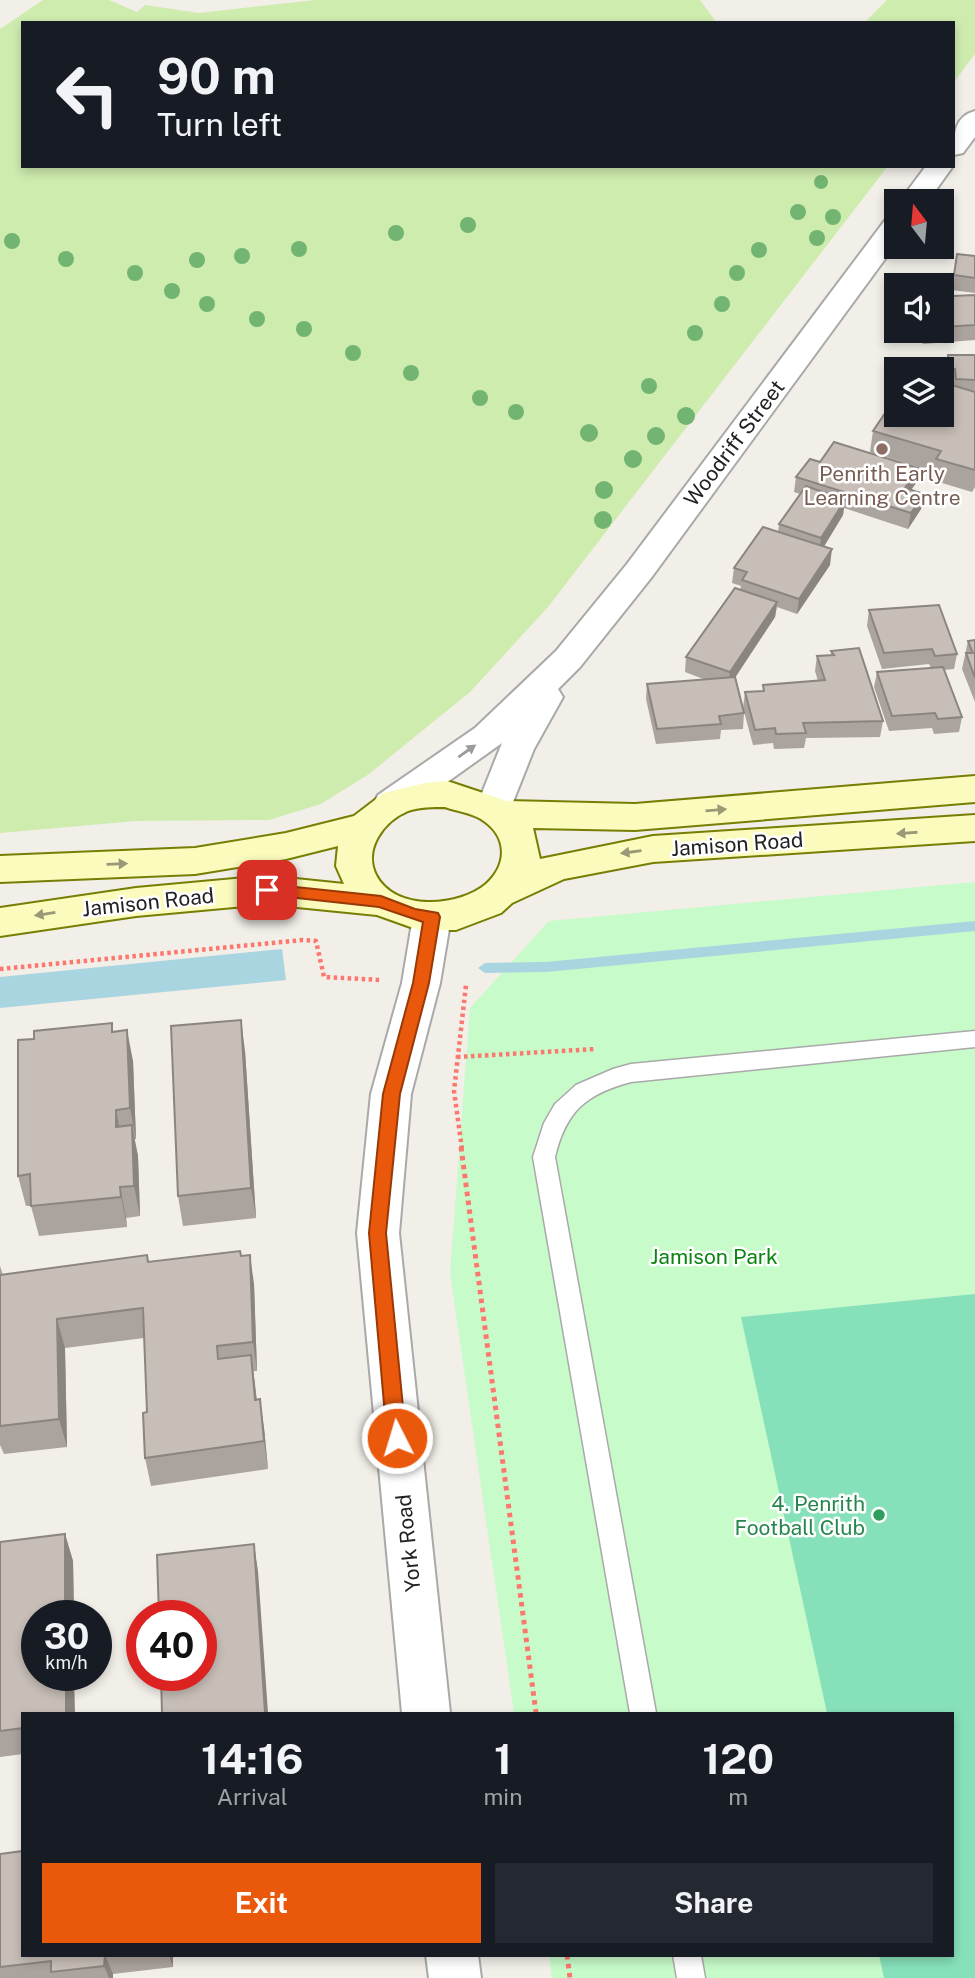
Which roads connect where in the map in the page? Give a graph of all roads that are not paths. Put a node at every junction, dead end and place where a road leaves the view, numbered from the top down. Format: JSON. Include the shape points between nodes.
{"nodes":[{"id":1,"x":975,"y":119,"type":"edge"},
{"id":2,"x":955,"y":146,"type":"edge"},
{"id":3,"x":939,"y":168,"type":"edge"},
{"id":4,"x":923,"y":189,"type":"edge"},
{"id":5,"x":884,"y":241,"type":"edge"},
{"id":6,"x":568,"y":659,"type":"junction"},
{"id":7,"x":975,"y":789,"type":"edge"},
{"id":8,"x":498,"y":811,"type":"junction"},
{"id":9,"x":378,"y":815,"type":"junction"},
{"id":10,"x":975,"y":828,"type":"edge"},
{"id":11,"x":0,"y":869,"type":"edge"},
{"id":12,"x":507,"y":891,"type":"junction"},
{"id":13,"x":381,"y":902,"type":"junction"},
{"id":14,"x":432,"y":917,"type":"junction"},
{"id":15,"x":0,"y":922,"type":"edge"},
{"id":16,"x":975,"y":1040,"type":"edge"},
{"id":17,"x":426,"y":1712,"type":"edge"},
{"id":18,"x":643,"y":1712,"type":"edge"},
{"id":19,"x":452,"y":1957,"type":"edge"},
{"id":20,"x":687,"y":1957,"type":"edge"},
{"id":21,"x":455,"y":1978,"type":"edge"},
{"id":22,"x":691,"y":1978,"type":"edge"}],
"edges":[{"from":1,"to":2,"type":"street"},
{"from":3,"to":4,"type":"street"},
{"from":5,"to":6,"type":"street","name":"Woodriff Street","via":[[639,571]]},
{"from":6,"to":8,"type":"street","name":"Woodriff Street","via":[[516,749]]},
{"from":9,"to":6,"type":"street","name":"Woodriff Street","one_way":true,"via":[[487,737]]},
{"from":8,"to":7,"type":"main road","name":"Jamison Road","one_way":true,"via":[[635,817]]},
{"from":8,"to":9,"type":"main road","via":[[474,799],[447,794],[418,796]]},
{"from":8,"to":12,"type":"main road","via":[[519,836],[523,853],[519,873]]},
{"from":11,"to":9,"type":"main road","name":"Jamison Road","one_way":true,"via":[[195,861],[305,842]]},
{"from":9,"to":13,"type":"main road","via":[[357,838],[352,859],[359,880]]},
{"from":10,"to":12,"type":"main road","name":"Jamison Road","one_way":true,"via":[[653,849],[556,867]]},
{"from":12,"to":14,"type":"main road","via":[[486,906],[460,915]]},
{"from":13,"to":14,"type":"main road"},
{"from":13,"to":15,"type":"main road","name":"Jamison Road","one_way":true,"via":[[267,890]]},
{"from":14,"to":17,"type":"street","name":"York Road","via":[[421,983],[391,1094],[378,1233]]},
{"from":16,"to":18,"type":"lane","via":[[631,1073],[586,1088],[556,1117],[544,1157]]},
{"from":19,"to":21,"type":"street"},
{"from":20,"to":22,"type":"lane"}]}
